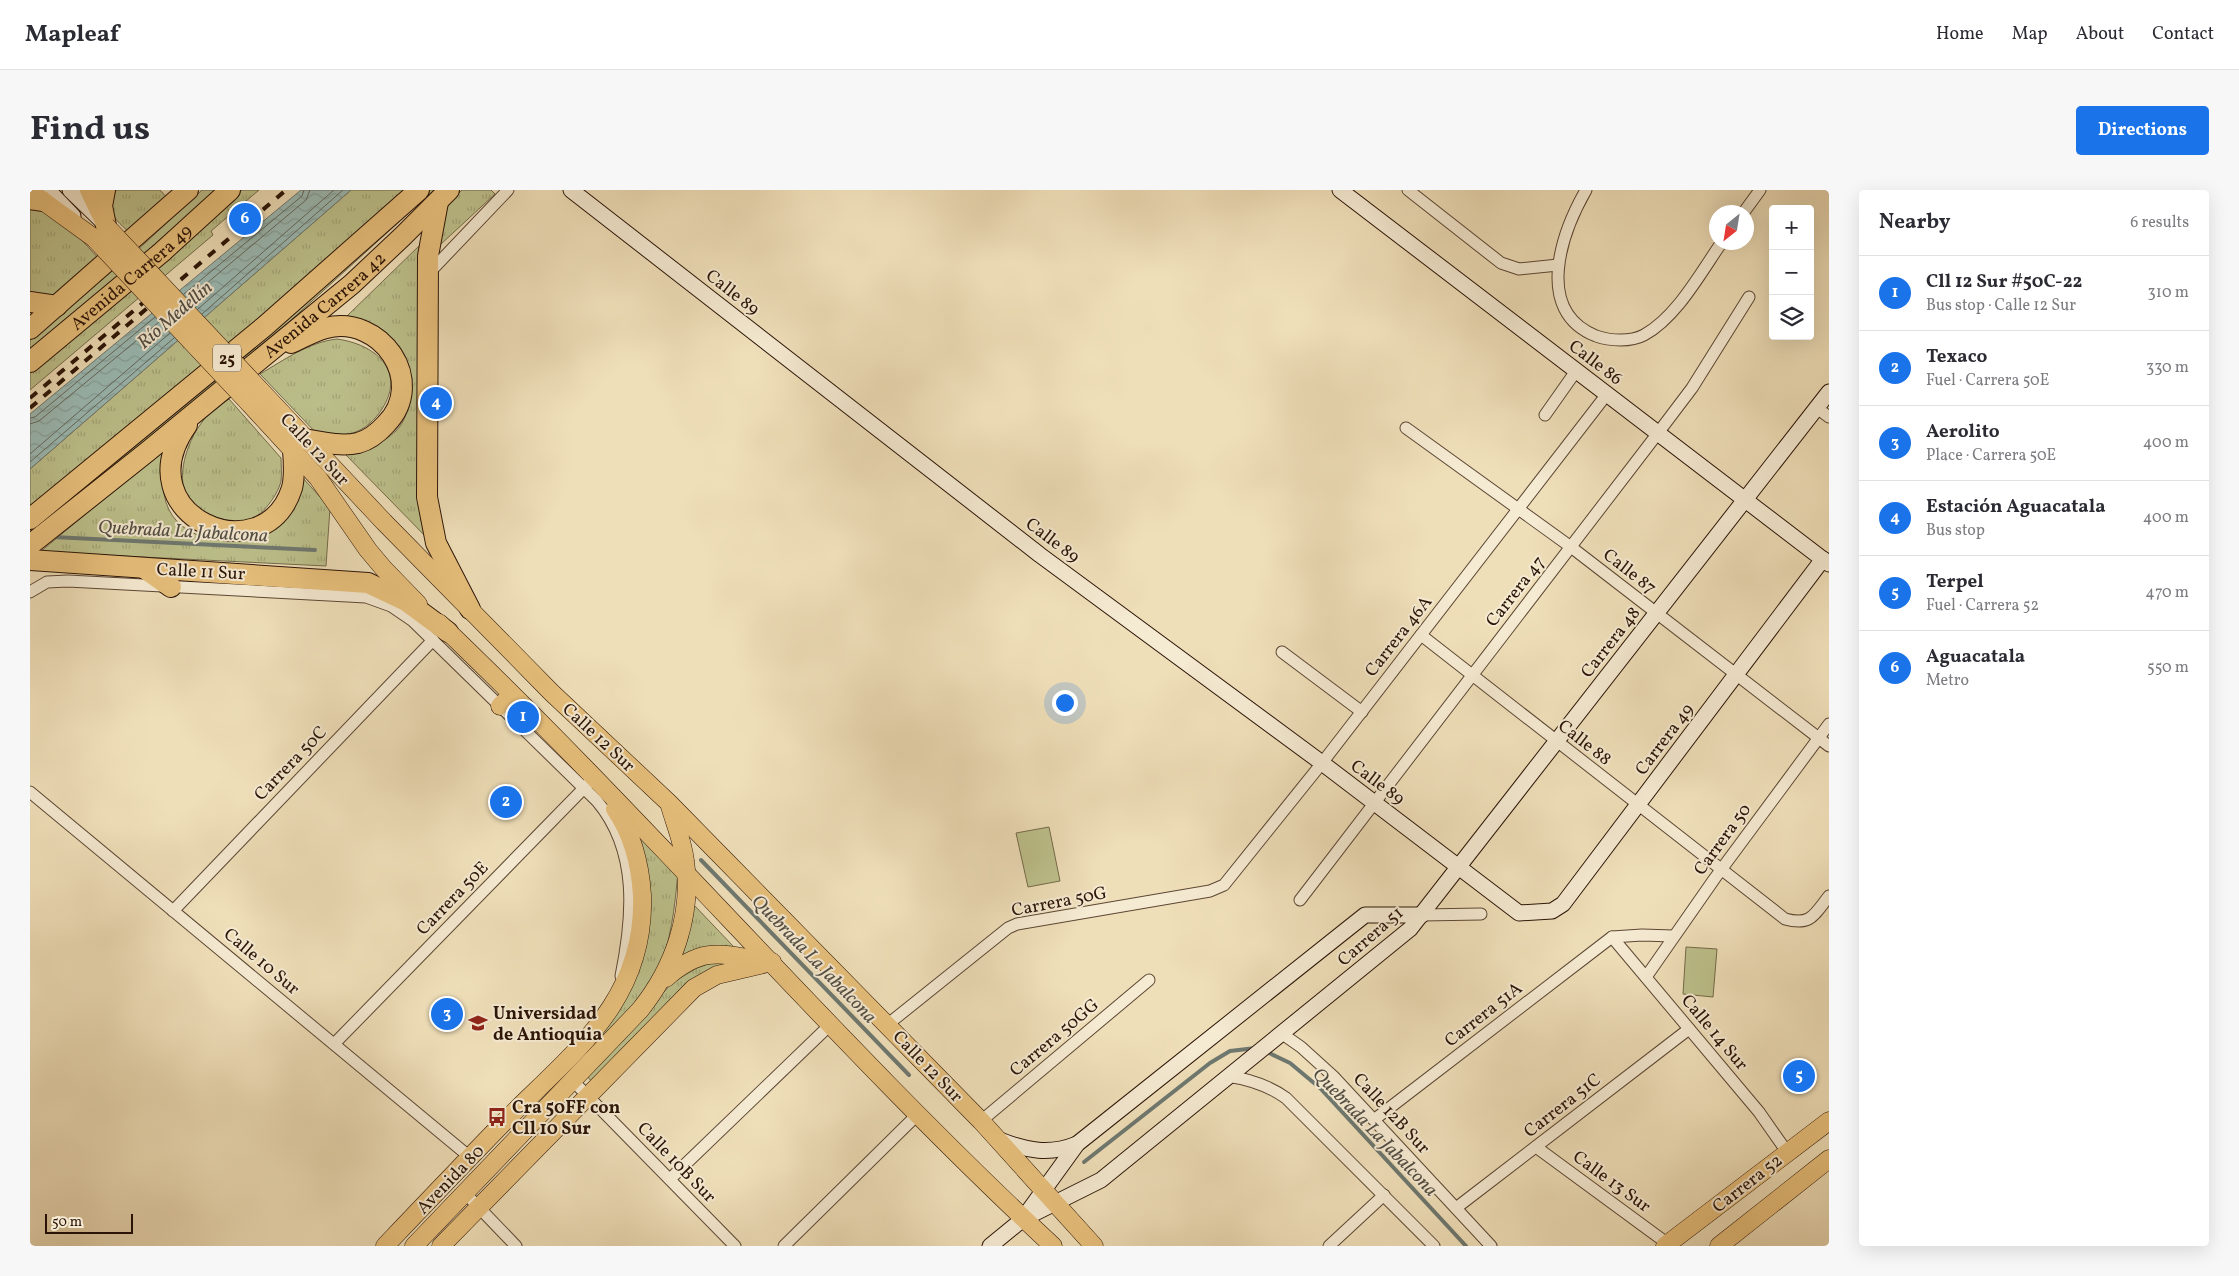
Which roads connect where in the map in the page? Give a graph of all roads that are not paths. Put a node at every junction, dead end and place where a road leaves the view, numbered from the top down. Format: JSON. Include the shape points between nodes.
{"nodes":[{"id":1,"x":70,"y":190,"type":"edge"},
{"id":2,"x":89,"y":190,"type":"edge"},
{"id":3,"x":105,"y":190,"type":"edge"},
{"id":4,"x":188,"y":190,"type":"edge"},
{"id":5,"x":230,"y":190,"type":"edge"},
{"id":6,"x":419,"y":190,"type":"edge"},
{"id":7,"x":508,"y":190,"type":"edge"},
{"id":8,"x":571,"y":190,"type":"edge"},
{"id":9,"x":1340,"y":190,"type":"edge"},
{"id":10,"x":1408,"y":190,"type":"edge"},
{"id":11,"x":1586,"y":190,"type":"edge"},
{"id":12,"x":1760,"y":190,"type":"edge"},
{"id":13,"x":38,"y":195,"type":"edge"},
{"id":14,"x":443,"y":195,"type":"edge"},
{"id":15,"x":171,"y":197,"type":"edge"},
{"id":16,"x":1749,"y":205,"type":"edge"},
{"id":17,"x":100,"y":232,"type":"junction"},
{"id":18,"x":1716,"y":250,"type":"edge"},
{"id":19,"x":1558,"y":265,"type":"junction"},
{"id":20,"x":428,"y":274,"type":"junction"},
{"id":21,"x":1749,"y":297,"type":"dead end"},
{"id":22,"x":30,"y":302,"type":"edge"},
{"id":23,"x":57,"y":306,"type":"junction"},
{"id":24,"x":30,"y":329,"type":"edge"},
{"id":25,"x":266,"y":354,"type":"junction"},
{"id":26,"x":30,"y":362,"type":"edge"},
{"id":27,"x":1576,"y":371,"type":"junction"},
{"id":28,"x":1829,"y":392,"type":"edge"},
{"id":29,"x":1607,"y":394,"type":"junction"},
{"id":30,"x":204,"y":405,"type":"junction"},
{"id":31,"x":1823,"y":412,"type":"edge"},
{"id":32,"x":1545,"y":415,"type":"dead end"},
{"id":33,"x":1406,"y":428,"type":"dead end"},
{"id":34,"x":1658,"y":433,"type":"junction"},
{"id":35,"x":298,"y":445,"type":"junction"},
{"id":36,"x":1745,"y":500,"type":"junction"},
{"id":37,"x":1519,"y":508,"type":"junction"},
{"id":38,"x":30,"y":519,"type":"edge"},
{"id":39,"x":30,"y":545,"type":"edge"},
{"id":40,"x":1571,"y":547,"type":"junction"},
{"id":41,"x":30,"y":560,"type":"edge"},
{"id":42,"x":1826,"y":562,"type":"edge"},
{"id":43,"x":144,"y":568,"type":"junction"},
{"id":44,"x":171,"y":587,"type":"junction"},
{"id":45,"x":33,"y":590,"type":"edge"},
{"id":46,"x":366,"y":597,"type":"joint"},
{"id":47,"x":470,"y":610,"type":"junction"},
{"id":48,"x":1656,"y":613,"type":"junction"},
{"id":49,"x":1421,"y":635,"type":"junction"},
{"id":50,"x":441,"y":636,"type":"junction"},
{"id":51,"x":1282,"y":652,"type":"dead end"},
{"id":52,"x":1736,"y":674,"type":"junction"},
{"id":53,"x":1472,"y":675,"type":"junction"},
{"id":54,"x":1362,"y":712,"type":"junction"},
{"id":55,"x":1829,"y":724,"type":"edge"},
{"id":56,"x":1818,"y":738,"type":"junction"},
{"id":57,"x":1556,"y":742,"type":"junction"},
{"id":58,"x":1829,"y":746,"type":"edge"},
{"id":59,"x":1322,"y":763,"type":"junction"},
{"id":60,"x":589,"y":783,"type":"junction"},
{"id":61,"x":30,"y":792,"type":"edge"},
{"id":62,"x":669,"y":803,"type":"junction"},
{"id":63,"x":1374,"y":803,"type":"junction"},
{"id":64,"x":1638,"y":805,"type":"junction"},
{"id":65,"x":1464,"y":866,"type":"junction"},
{"id":66,"x":1721,"y":870,"type":"junction"},
{"id":67,"x":687,"y":873,"type":"junction"},
{"id":68,"x":1210,"y":892,"type":"joint"},
{"id":69,"x":1829,"y":896,"type":"edge"},
{"id":70,"x":1300,"y":900,"type":"dead end"},
{"id":71,"x":173,"y":911,"type":"junction"},
{"id":72,"x":1518,"y":913,"type":"joint"},
{"id":73,"x":1480,"y":914,"type":"dead end"},
{"id":74,"x":1422,"y":915,"type":"junction"},
{"id":75,"x":1673,"y":936,"type":"junction"},
{"id":76,"x":1612,"y":937,"type":"junction"},
{"id":77,"x":772,"y":962,"type":"junction"},
{"id":78,"x":1646,"y":977,"type":"junction"},
{"id":79,"x":1149,"y":980,"type":"dead end"},
{"id":80,"x":660,"y":984,"type":"junction"},
{"id":81,"x":831,"y":1024,"type":"junction"},
{"id":82,"x":887,"y":1025,"type":"junction"},
{"id":83,"x":1689,"y":1029,"type":"junction"},
{"id":84,"x":1278,"y":1035,"type":"junction"},
{"id":85,"x":334,"y":1044,"type":"junction"},
{"id":86,"x":1231,"y":1073,"type":"junction"},
{"id":87,"x":573,"y":1081,"type":"junction"},
{"id":88,"x":588,"y":1096,"type":"junction"},
{"id":89,"x":918,"y":1114,"type":"junction"},
{"id":90,"x":1375,"y":1119,"type":"junction"},
{"id":91,"x":981,"y":1121,"type":"junction"},
{"id":92,"x":1829,"y":1121,"type":"edge"},
{"id":93,"x":1000,"y":1140,"type":"junction"},
{"id":94,"x":1078,"y":1144,"type":"junction"},
{"id":95,"x":1536,"y":1147,"type":"junction"},
{"id":96,"x":1787,"y":1152,"type":"junction"},
{"id":97,"x":471,"y":1158,"type":"junction"},
{"id":98,"x":1829,"y":1159,"type":"edge"},
{"id":99,"x":670,"y":1179,"type":"junction"},
{"id":100,"x":466,"y":1194,"type":"junction"},
{"id":101,"x":1384,"y":1195,"type":"junction"},
{"id":102,"x":1050,"y":1196,"type":"junction"},
{"id":103,"x":479,"y":1208,"type":"junction"},
{"id":104,"x":1456,"y":1208,"type":"junction"},
{"id":105,"x":1023,"y":1219,"type":"junction"},
{"id":106,"x":1728,"y":1244,"type":"edge"},
{"id":107,"x":1667,"y":1245,"type":"edge"},
{"id":108,"x":385,"y":1246,"type":"edge"},
{"id":109,"x":414,"y":1246,"type":"edge"},
{"id":110,"x":441,"y":1246,"type":"edge"},
{"id":111,"x":516,"y":1246,"type":"edge"},
{"id":112,"x":735,"y":1246,"type":"edge"},
{"id":113,"x":784,"y":1246,"type":"edge"},
{"id":114,"x":990,"y":1246,"type":"edge"},
{"id":115,"x":1052,"y":1246,"type":"edge"},
{"id":116,"x":1094,"y":1246,"type":"edge"},
{"id":117,"x":1329,"y":1246,"type":"edge"},
{"id":118,"x":1434,"y":1246,"type":"edge"},
{"id":119,"x":1490,"y":1246,"type":"edge"}],
"edges":[{"from":1,"to":17,"type":"street","name":"Calle 12 Sur"},
{"from":2,"to":17,"type":"main road","name":"Calle 12 Sur"},
{"from":3,"to":17,"type":"highway"},
{"from":4,"to":15,"type":"highway","name":"Avenida Carrera 49"},
{"from":5,"to":26,"type":"highway","name":"Avenida Carrera 49","via":[[162,252]]},
{"from":6,"to":38,"type":"highway","name":"Avenida Carrera 42","number":"25","via":[[265,326]]},
{"from":7,"to":20,"type":"street"},
{"from":8,"to":59,"type":"street","name":"Calle 89","via":[[1040,555]]},
{"from":9,"to":27,"type":"street","name":"Calle 86"},
{"from":10,"to":19,"type":"street","via":[[1500,263],[1520,269]]},
{"from":11,"to":19,"type":"street","via":[[1575,212]]},
{"from":12,"to":16,"type":"street"},
{"from":13,"to":17,"type":"main road","name":"Calle 12 Sur"},
{"from":14,"to":20,"type":"highway","via":[[430,238]]},
{"from":14,"to":25,"type":"highway","name":"Avenida Carrera 42","number":"25","via":[[375,264]]},
{"from":15,"to":23,"type":"highway","name":"Avenida Carrera 49"},
{"from":17,"to":35,"type":"main road","name":"Calle 12 Sur","bridge":true},
{"from":18,"to":19,"type":"street","via":[[1673,311],[1651,331],[1632,339],[1598,337],[1578,324],[1559,294]]},
{"from":20,"to":47,"type":"highway","via":[[428,508],[439,552]]},
{"from":21,"to":34,"type":"street","name":"Carrera 47","via":[[1692,388]]},
{"from":22,"to":23,"type":"highway"},
{"from":23,"to":24,"type":"highway","name":"Avenida Carrera 49"},
{"from":25,"to":30,"type":"highway","name":"Avenida Carrera 42","number":"25"},
{"from":25,"to":35,"type":"highway","via":[[327,328],[342,326],[376,338],[398,362],[404,383],[401,400],[392,418],[372,437],[357,443]]},
{"from":27,"to":29,"type":"street","name":"Calle 86"},
{"from":27,"to":32,"type":"street"},
{"from":28,"to":31,"type":"street","name":"Carrera 48"},
{"from":29,"to":34,"type":"street","name":"Calle 86"},
{"from":29,"to":37,"type":"street","name":"Carrera 46A"},
{"from":30,"to":35,"type":"highway","via":[[175,445],[171,462],[172,484],[180,503],[190,516],[204,525],[242,531],[277,514],[292,487]]},
{"from":30,"to":39,"type":"highway","name":"Avenida Carrera 42","number":"25"},
{"from":31,"to":36,"type":"street","name":"Carrera 48"},
{"from":33,"to":37,"type":"street","name":"Calle 87"},
{"from":34,"to":36,"type":"street","name":"Calle 86"},
{"from":34,"to":40,"type":"street","name":"Carrera 47"},
{"from":35,"to":47,"type":"main road","name":"Calle 12 Sur"},
{"from":35,"to":50,"type":"main road","name":"Calle 12 Sur","via":[[384,569]]},
{"from":36,"to":42,"type":"street","name":"Calle 86"},
{"from":36,"to":48,"type":"street","name":"Carrera 48"},
{"from":37,"to":40,"type":"street","name":"Calle 87"},
{"from":37,"to":49,"type":"street","name":"Carrera 46A"},
{"from":40,"to":48,"type":"street","name":"Calle 87"},
{"from":40,"to":53,"type":"street","name":"Carrera 47"},
{"from":41,"to":43,"type":"highway"},
{"from":42,"to":52,"type":"street","name":"Carrera 49"},
{"from":43,"to":44,"type":"highway"},
{"from":43,"to":50,"type":"highway","via":[[368,583],[406,601]]},
{"from":44,"to":45,"type":"street","name":"Calle 11 Sur","via":[[56,581]]},
{"from":44,"to":46,"type":"street","name":"Calle 11 Sur"},
{"from":46,"to":50,"type":"street","name":"Calle 12 Sur","via":[[402,612]]},
{"from":47,"to":62,"type":"main road","name":"Calle 12 Sur"},
{"from":48,"to":52,"type":"street","name":"Calle 87"},
{"from":48,"to":57,"type":"street","name":"Carrera 48"},
{"from":49,"to":53,"type":"street","name":"Calle 88"},
{"from":49,"to":54,"type":"street","name":"Carrera 46A"},
{"from":50,"to":60,"type":"main road","name":"Calle 12 Sur"},
{"from":50,"to":71,"type":"street","name":"Carrera 50C"},
{"from":51,"to":54,"type":"street"},
{"from":52,"to":56,"type":"street","name":"Calle 87"},
{"from":52,"to":64,"type":"street","name":"Carrera 49"},
{"from":53,"to":57,"type":"street","name":"Calle 88"},
{"from":53,"to":63,"type":"street","name":"Carrera 47"},
{"from":54,"to":59,"type":"street","name":"Carrera 46A"},
{"from":55,"to":56,"type":"street","name":"Carrera 50"},
{"from":56,"to":58,"type":"street","name":"Calle 87"},
{"from":56,"to":66,"type":"street","name":"Carrera 50"},
{"from":57,"to":64,"type":"street","name":"Calle 88"},
{"from":57,"to":65,"type":"street","name":"Carrera 48"},
{"from":59,"to":63,"type":"street","name":"Calle 89"},
{"from":59,"to":68,"type":"street","name":"Carrera 46A","via":[[1224,885]]},
{"from":60,"to":67,"type":"main road","name":"Calle 12 Sur"},
{"from":60,"to":85,"type":"street","name":"Carrera 50E"},
{"from":60,"to":97,"type":"main road","name":"Avenida 80","via":[[630,835],[641,878],[642,907],[633,964],[615,1002],[583,1043]]},
{"from":61,"to":71,"type":"street","name":"Calle 10 Sur"},
{"from":62,"to":67,"type":"main road","name":"Avenida 80"},
{"from":62,"to":82,"type":"main road","name":"Calle 12 Sur"},
{"from":63,"to":65,"type":"street","name":"Calle 89"},
{"from":63,"to":70,"type":"street","name":"Carrera 47"},
{"from":64,"to":66,"type":"street","name":"Calle 88"},
{"from":64,"to":72,"type":"street","name":"Carrera 49","via":[[1558,909]]},
{"from":65,"to":72,"type":"street","name":"Calle 89"},
{"from":65,"to":74,"type":"street","name":"Carrera 48"},
{"from":66,"to":69,"type":"street","name":"Calle 88","via":[[1785,919],[1803,922],[1812,918]]},
{"from":66,"to":75,"type":"street","name":"Carrera 50"},
{"from":67,"to":77,"type":"main road","name":"Calle 12 Sur"},
{"from":67,"to":80,"type":"main road","name":"Avenida 80","via":[[682,927],[673,958]]},
{"from":68,"to":82,"type":"street","name":"Carrera 50G","via":[[1017,924]]},
{"from":71,"to":85,"type":"street","name":"Calle 10 Sur"},
{"from":73,"to":74,"type":"street"},
{"from":74,"to":84,"type":"street","name":"Carrera 51","via":[[1393,944]]},
{"from":74,"to":94,"type":"street","name":"Carrera 51","via":[[1365,916]]},
{"from":75,"to":76,"type":"street"},
{"from":75,"to":78,"type":"street","name":"Carrera 50"},
{"from":76,"to":78,"type":"street","name":"Calle 14 Sur"},
{"from":76,"to":90,"type":"street","name":"Carrera 51A"},
{"from":77,"to":80,"type":"main road","via":[[722,954],[705,955],[690,960]]},
{"from":77,"to":81,"type":"main road","name":"Calle 12 Sur"},
{"from":77,"to":88,"type":"main road","via":[[717,975],[694,988]]},
{"from":78,"to":83,"type":"street","name":"Calle 14 Sur"},
{"from":79,"to":91,"type":"street","name":"Carrera 50GG"},
{"from":80,"to":87,"type":"main road","name":"Avenida 80"},
{"from":81,"to":89,"type":"main road","name":"Calle 12 Sur"},
{"from":81,"to":99,"type":"street"},
{"from":82,"to":91,"type":"main road","name":"Calle 12 Sur"},
{"from":83,"to":95,"type":"street","name":"Carrera 51C"},
{"from":83,"to":96,"type":"street","name":"Calle 14 Sur","via":[[1759,1112]]},
{"from":84,"to":86,"type":"street","name":"Carrera 51"},
{"from":84,"to":90,"type":"street","name":"Calle 12B Sur","via":[[1318,1061]]},
{"from":85,"to":97,"type":"street","name":"Calle 10 Sur"},
{"from":86,"to":101,"type":"street","via":[[1286,1098]]},
{"from":86,"to":102,"type":"street","name":"Carrera 51","via":[[1101,1180]]},
{"from":87,"to":88,"type":"street","name":"Calle 10B Sur"},
{"from":87,"to":100,"type":"main road","name":"Avenida 80"},
{"from":88,"to":99,"type":"street","name":"Calle 10B Sur"},
{"from":88,"to":103,"type":"main road"},
{"from":89,"to":105,"type":"main road","name":"Calle 12 Sur"},
{"from":89,"to":113,"type":"street"},
{"from":90,"to":104,"type":"street","name":"Calle 12B Sur"},
{"from":91,"to":93,"type":"main road","name":"Calle 12 Sur"},
{"from":92,"to":96,"type":"main road","name":"Carrera 52"},
{"from":93,"to":94,"type":"street","via":[[1041,1152]]},
{"from":93,"to":102,"type":"main road","name":"Calle 12 Sur"},
{"from":94,"to":102,"type":"street","name":"Carrera 51"},
{"from":95,"to":104,"type":"street","name":"Carrera 51C"},
{"from":95,"to":107,"type":"street","name":"Calle 13 Sur"},
{"from":96,"to":107,"type":"main road","name":"Carrera 52"},
{"from":97,"to":108,"type":"main road","name":"Avenida 80"},
{"from":98,"to":106,"type":"main road","name":"Carrera 52"},
{"from":99,"to":112,"type":"street","name":"Calle 10B Sur"},
{"from":100,"to":103,"type":"street"},
{"from":100,"to":109,"type":"main road","name":"Avenida 80"},
{"from":101,"to":117,"type":"street"},
{"from":101,"to":118,"type":"street"},
{"from":102,"to":105,"type":"street","name":"Carrera 51"},
{"from":102,"to":116,"type":"main road","name":"Calle 12 Sur"},
{"from":103,"to":110,"type":"main road"},
{"from":103,"to":111,"type":"street"},
{"from":104,"to":119,"type":"street","name":"Calle 12B Sur"},
{"from":105,"to":114,"type":"street","name":"Carrera 51"},
{"from":105,"to":115,"type":"main road","name":"Calle 12 Sur"}]}
